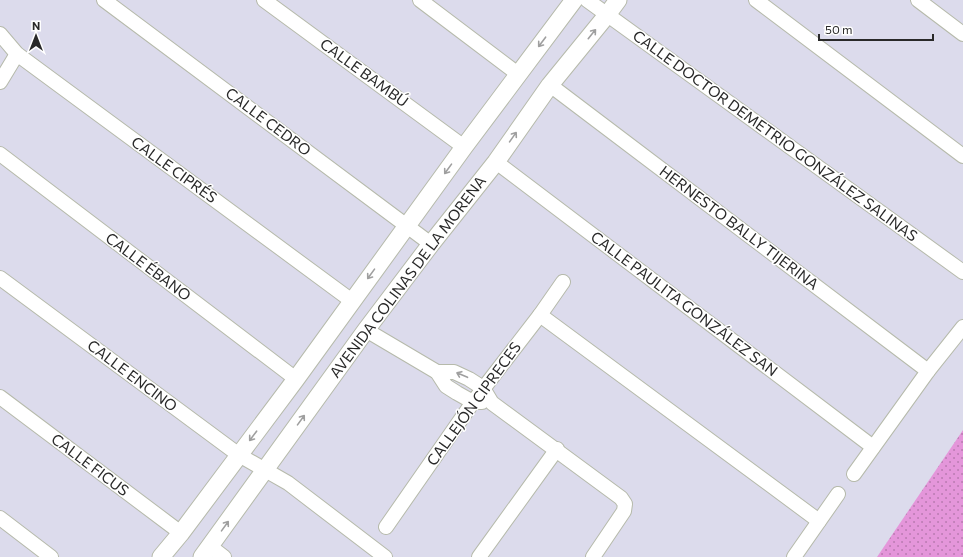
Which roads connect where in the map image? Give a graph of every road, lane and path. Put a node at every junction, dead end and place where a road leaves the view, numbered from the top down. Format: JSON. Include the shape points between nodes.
{"nodes":[{"id":1,"x":104,"y":0,"type":"edge"},
{"id":2,"x":264,"y":0,"type":"edge"},
{"id":3,"x":420,"y":0,"type":"edge"},
{"id":4,"x":574,"y":0,"type":"edge"},
{"id":5,"x":587,"y":0,"type":"edge"},
{"id":6,"x":618,"y":0,"type":"edge"},
{"id":7,"x":756,"y":0,"type":"edge"},
{"id":8,"x":918,"y":0,"type":"edge"},
{"id":9,"x":607,"y":15,"type":"junction"},
{"id":10,"x":0,"y":34,"type":"edge"},
{"id":11,"x":963,"y":34,"type":"edge"},
{"id":12,"x":17,"y":54,"type":"junction"},
{"id":13,"x":518,"y":74,"type":"junction"},
{"id":14,"x":0,"y":82,"type":"edge"},
{"id":15,"x":550,"y":85,"type":"junction"},
{"id":16,"x":464,"y":147,"type":"junction"},
{"id":17,"x":0,"y":154,"type":"edge"},
{"id":18,"x":963,"y":156,"type":"edge"},
{"id":19,"x":496,"y":162,"type":"junction"},
{"id":20,"x":407,"y":226,"type":"junction"},
{"id":21,"x":430,"y":244,"type":"junction"},
{"id":22,"x":963,"y":272,"type":"edge"},
{"id":23,"x":0,"y":278,"type":"edge"},
{"id":24,"x":563,"y":282,"type":"dead end"},
{"id":25,"x":352,"y":301,"type":"junction"},
{"id":26,"x":540,"y":315,"type":"junction"},
{"id":27,"x":963,"y":327,"type":"edge"},
{"id":28,"x":366,"y":330,"type":"junction"},
{"id":29,"x":928,"y":371,"type":"junction"},
{"id":30,"x":437,"y":372,"type":"junction"},
{"id":31,"x":296,"y":379,"type":"junction"},
{"id":32,"x":483,"y":388,"type":"junction"},
{"id":33,"x":0,"y":397,"type":"edge"},
{"id":34,"x":473,"y":402,"type":"junction"},
{"id":35,"x":492,"y":402,"type":"junction"},
{"id":36,"x":873,"y":447,"type":"junction"},
{"id":37,"x":557,"y":449,"type":"junction"},
{"id":38,"x":239,"y":455,"type":"junction"},
{"id":39,"x":265,"y":470,"type":"junction"},
{"id":40,"x":854,"y":474,"type":"dead end"},
{"id":41,"x":838,"y":494,"type":"dead end"},
{"id":42,"x":0,"y":518,"type":"edge"},
{"id":43,"x":819,"y":521,"type":"junction"},
{"id":44,"x":386,"y":527,"type":"dead end"},
{"id":45,"x":181,"y":533,"type":"junction"},
{"id":46,"x":206,"y":552,"type":"edge"},
{"id":47,"x":52,"y":557,"type":"edge"},
{"id":48,"x":161,"y":557,"type":"edge"},
{"id":49,"x":224,"y":557,"type":"edge"},
{"id":50,"x":385,"y":557,"type":"edge"},
{"id":51,"x":479,"y":557,"type":"edge"},
{"id":52,"x":593,"y":557,"type":"edge"},
{"id":53,"x":794,"y":557,"type":"edge"}],
"edges":[{"from":1,"to":20,"type":"street","name":"CALLE CEDRO"},
{"from":2,"to":16,"type":"street","name":"CALLE BAMBÚ"},
{"from":3,"to":13,"type":"street"},
{"from":4,"to":13,"type":"street","name":"AVENIDA COLINAS DE LA MORENA","one_way":true},
{"from":5,"to":9,"type":"street","name":"CALLE DOCTOR DEMETRIO GONZÁLEZ SALINAS"},
{"from":6,"to":9,"type":"street","name":"AVENIDA COLINAS DE LA MORENA"},
{"from":7,"to":18,"type":"street"},
{"from":8,"to":11,"type":"street"},
{"from":15,"to":9,"type":"street","name":"AVENIDA COLINAS DE LA MORENA","one_way":true},
{"from":9,"to":22,"type":"street","name":"CALLE DOCTOR DEMETRIO GONZÁLEZ SALINAS"},
{"from":10,"to":12,"type":"street","name":"CALLE CIPRÉS"},
{"from":12,"to":14,"type":"street"},
{"from":12,"to":25,"type":"street","name":"CALLE CIPRÉS"},
{"from":13,"to":16,"type":"street","name":"AVENIDA COLINAS DE LA MORENA"},
{"from":19,"to":15,"type":"street","name":"AVENIDA COLINAS DE LA MORENA","one_way":true},
{"from":15,"to":29,"type":"street","name":"HERNESTO BALLY TIJERINA"},
{"from":16,"to":20,"type":"street","name":"AVENIDA COLINAS DE LA MORENA","one_way":true},
{"from":17,"to":31,"type":"street","name":"CALLE ÉBANO"},
{"from":19,"to":21,"type":"street","name":"AVENIDA COLINAS DE LA MORENA"},
{"from":19,"to":36,"type":"street","name":"CALLE PAULITA GONZÁLEZ SAN"},
{"from":20,"to":21,"type":"street","name":"CALLE CEDRO"},
{"from":20,"to":25,"type":"street","name":"AVENIDA COLINAS DE LA MORENA","one_way":true},
{"from":21,"to":28,"type":"street","name":"AVENIDA COLINAS DE LA MORENA"},
{"from":23,"to":38,"type":"street","name":"CALLE ENCINO"},
{"from":24,"to":26,"type":"street","name":"CALLEJÓN CIPRECES"},
{"from":25,"to":31,"type":"street","name":"AVENIDA COLINAS DE LA MORENA"},
{"from":26,"to":32,"type":"street","name":"CALLEJÓN CIPRECES"},
{"from":26,"to":43,"type":"street"},
{"from":27,"to":29,"type":"street"},
{"from":28,"to":30,"type":"street"},
{"from":39,"to":28,"type":"street","name":"AVENIDA COLINAS DE LA MORENA","one_way":true},
{"from":29,"to":36,"type":"street"},
{"from":32,"to":30,"type":"street","one_way":true,"via":[[454,372]]},
{"from":30,"to":34,"type":"street","via":[[446,386]]},
{"from":31,"to":38,"type":"street","name":"AVENIDA COLINAS DE LA MORENA","one_way":true},
{"from":32,"to":34,"type":"street","name":"CALLEJÓN CIPRECES"},
{"from":32,"to":35,"type":"street"},
{"from":33,"to":45,"type":"street","name":"CALLE FICUS"},
{"from":34,"to":35,"type":"street"},
{"from":34,"to":44,"type":"street","name":"CALLEJÓN CIPRECES"},
{"from":35,"to":37,"type":"street"},
{"from":36,"to":40,"type":"street"},
{"from":37,"to":51,"type":"street"},
{"from":37,"to":52,"type":"street","via":[[615,492],[625,504],[621,518]]},
{"from":38,"to":39,"type":"street","name":"CALLE ENCINO"},
{"from":38,"to":45,"type":"street","name":"AVENIDA COLINAS DE LA MORENA"},
{"from":46,"to":39,"type":"street","name":"AVENIDA COLINAS DE LA MORENA","one_way":true},
{"from":39,"to":50,"type":"street","name":"CALLE ENCINO","via":[[288,483]]},
{"from":41,"to":43,"type":"street"},
{"from":42,"to":47,"type":"street"},
{"from":43,"to":53,"type":"street"},
{"from":45,"to":48,"type":"street","name":"AVENIDA COLINAS DE LA MORENA"},
{"from":46,"to":49,"type":"street"}]}
